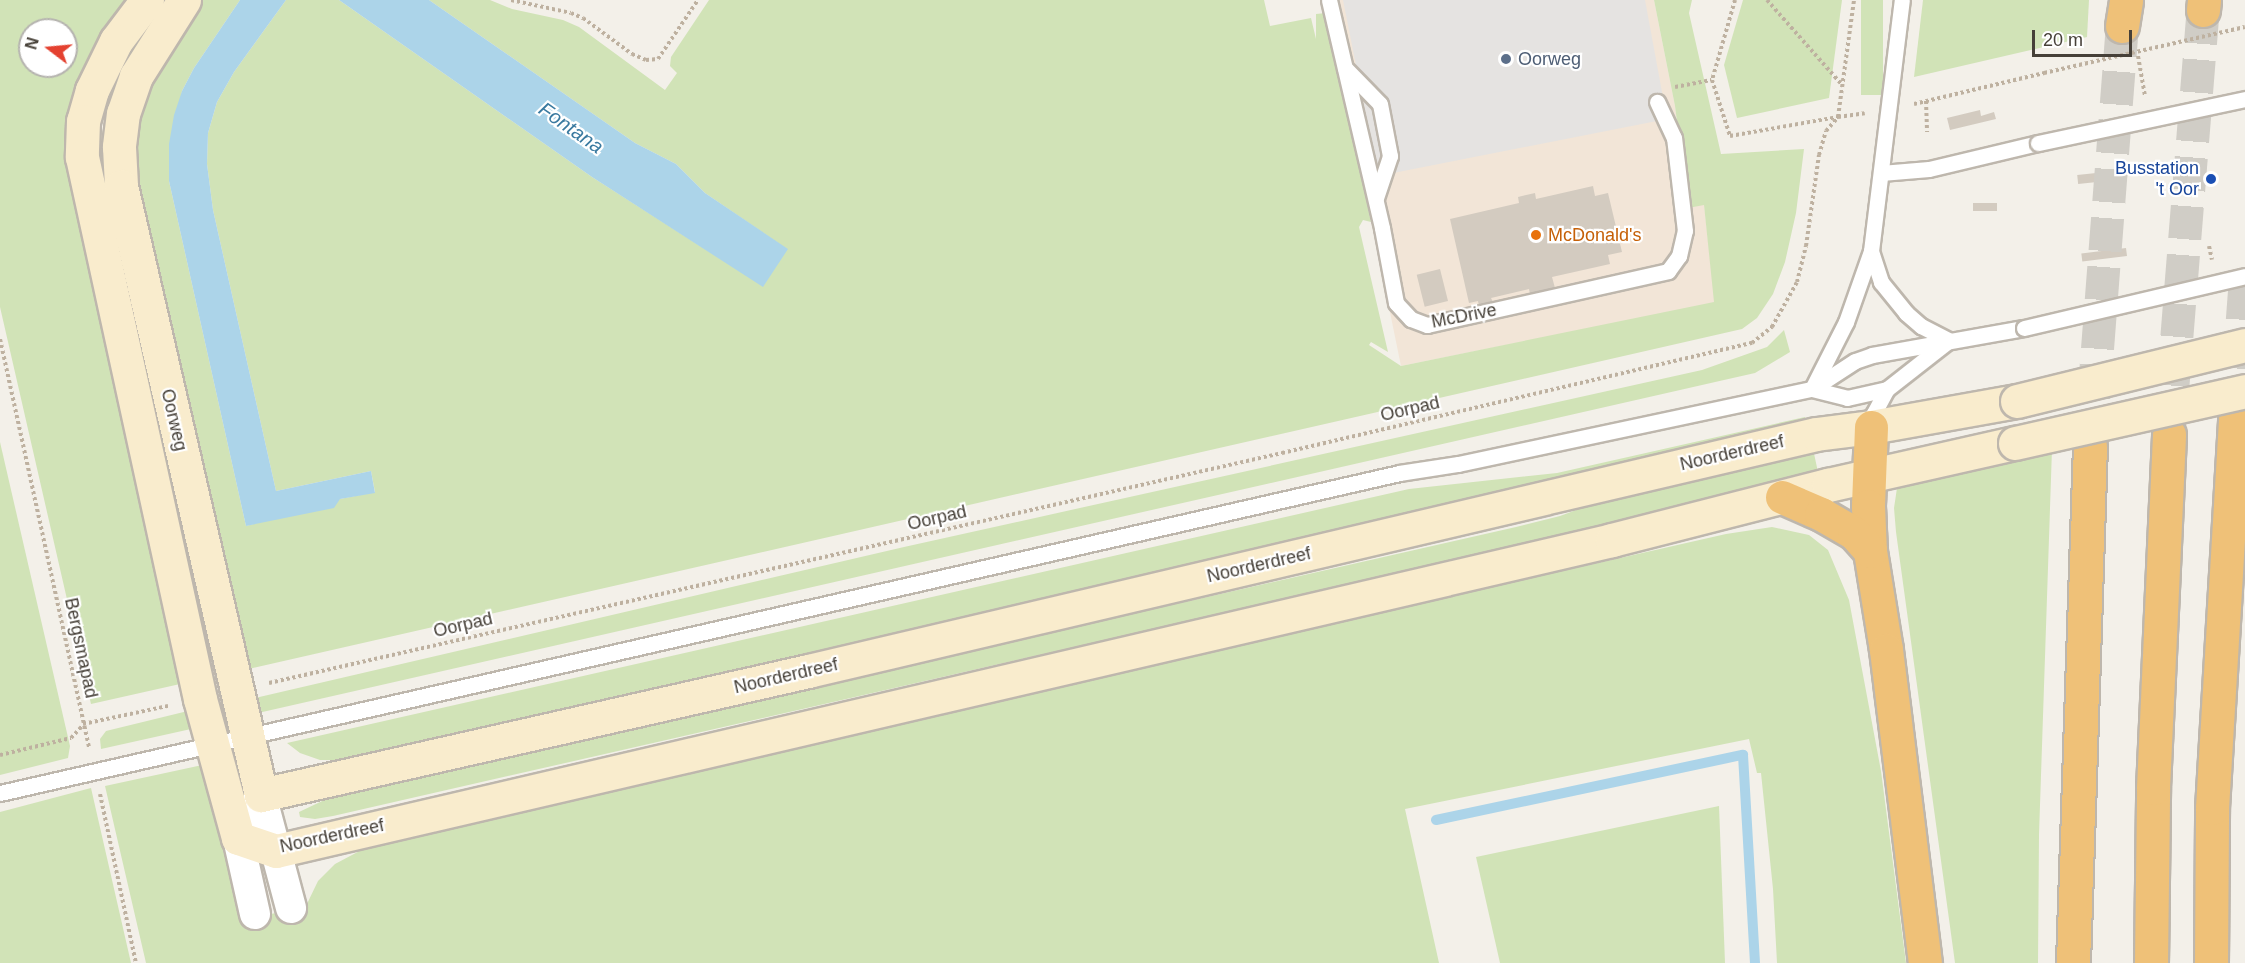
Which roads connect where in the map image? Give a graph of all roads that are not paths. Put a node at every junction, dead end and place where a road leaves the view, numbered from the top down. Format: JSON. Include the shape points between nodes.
{"nodes":[{"id":1,"x":147,"y":0,"type":"edge"},
{"id":2,"x":184,"y":0,"type":"edge"},
{"id":3,"x":1329,"y":0,"type":"edge"},
{"id":4,"x":1902,"y":0,"type":"edge"},
{"id":5,"x":1345,"y":68,"type":"junction"},
{"id":6,"x":1661,"y":96,"type":"road end"},
{"id":7,"x":2245,"y":99,"type":"edge"},
{"id":8,"x":1881,"y":173,"type":"junction"},
{"id":9,"x":1376,"y":199,"type":"junction"},
{"id":10,"x":1871,"y":251,"type":"junction"},
{"id":11,"x":2245,"y":276,"type":"edge"},
{"id":12,"x":1949,"y":340,"type":"junction"},
{"id":13,"x":2245,"y":345,"type":"edge"},
{"id":14,"x":1812,"y":389,"type":"junction"},
{"id":15,"x":1887,"y":389,"type":"junction"},
{"id":16,"x":2240,"y":404,"type":"edge"},
{"id":17,"x":1871,"y":427,"type":"junction"},
{"id":18,"x":2169,"y":434,"type":"tunnel mouth"},
{"id":19,"x":2090,"y":447,"type":"tunnel mouth"},
{"id":20,"x":1869,"y":475,"type":"junction"},
{"id":21,"x":1782,"y":497,"type":"junction"},
{"id":22,"x":1870,"y":551,"type":"junction"},
{"id":23,"x":247,"y":735,"type":"junction"},
{"id":24,"x":212,"y":743,"type":"junction"},
{"id":25,"x":0,"y":793,"type":"edge"},
{"id":26,"x":261,"y":795,"type":"junction"},
{"id":27,"x":238,"y":838,"type":"junction"},
{"id":28,"x":276,"y":851,"type":"junction"},
{"id":29,"x":291,"y":908,"type":"dead end"},
{"id":30,"x":255,"y":914,"type":"dead end"},
{"id":31,"x":1925,"y":963,"type":"edge"},
{"id":32,"x":2073,"y":963,"type":"edge"},
{"id":33,"x":2151,"y":963,"type":"edge"},
{"id":34,"x":2211,"y":963,"type":"edge"}],
"edges":[{"from":1,"to":24,"type":"street","name":"Oorweg","via":[[116,41],[92,90],[83,121],[82,156]]},
{"from":2,"to":23,"type":"street","name":"Oorweg","via":[[136,76],[123,113],[119,147],[121,186]]},
{"from":3,"to":5,"type":"lane","name":"McDrive"},
{"from":4,"to":8,"type":"lane"},
{"from":5,"to":9,"type":"lane","name":"McDrive"},
{"from":5,"to":9,"type":"lane","via":[[1380,104],[1390,156]]},
{"from":6,"to":9,"type":"lane","name":"McDrive","via":[[1674,138],[1685,231],[1679,256],[1668,271],[1427,325],[1411,319],[1396,303]]},
{"from":7,"to":8,"type":"lane","bridge":true,"via":[[1929,169]]},
{"from":8,"to":10,"type":"lane"},
{"from":10,"to":12,"type":"lane","via":[[1881,282],[1906,313],[1921,326]]},
{"from":10,"to":14,"type":"lane","via":[[1846,322]]},
{"from":11,"to":12,"type":"lane","bridge":true,"via":[[2024,328]]},
{"from":12,"to":14,"type":"lane","via":[[1855,361]]},
{"from":12,"to":15,"type":"lane"},
{"from":13,"to":17,"type":"street","name":"Noorderdreef","bridge":true,"via":[[2017,401]]},
{"from":14,"to":15,"type":"lane","via":[[1847,398]]},
{"from":14,"to":23,"type":"lane","via":[[1399,473]]},
{"from":15,"to":17,"type":"lane"},
{"from":16,"to":20,"type":"street","name":"Noorderdreef","bridge":true,"via":[[2015,443]]},
{"from":16,"to":34,"type":"highway","via":[[2212,808]]},
{"from":17,"to":20,"type":"highway"},
{"from":17,"to":26,"type":"street","name":"Noorderdreef","via":[[1793,439]]},
{"from":18,"to":33,"type":"highway","via":[[2153,788]]},
{"from":19,"to":32,"type":"highway"},
{"from":20,"to":21,"type":"street","name":"Noorderdreef"},
{"from":20,"to":22,"type":"highway"},
{"from":21,"to":22,"type":"highway","via":[[1854,533]]},
{"from":21,"to":28,"type":"street","name":"Noorderdreef"},
{"from":22,"to":31,"type":"highway"},
{"from":23,"to":24,"type":"lane"},
{"from":23,"to":26,"type":"street","name":"Oorweg"},
{"from":24,"to":25,"type":"lane"},
{"from":24,"to":27,"type":"street","name":"Oorweg"},
{"from":26,"to":27,"type":"street"},
{"from":26,"to":28,"type":"street","name":"Oorweg"},
{"from":27,"to":28,"type":"street","name":"Noorderdreef"},
{"from":27,"to":30,"type":"street"},
{"from":28,"to":29,"type":"street","name":"Oorweg"}]}
